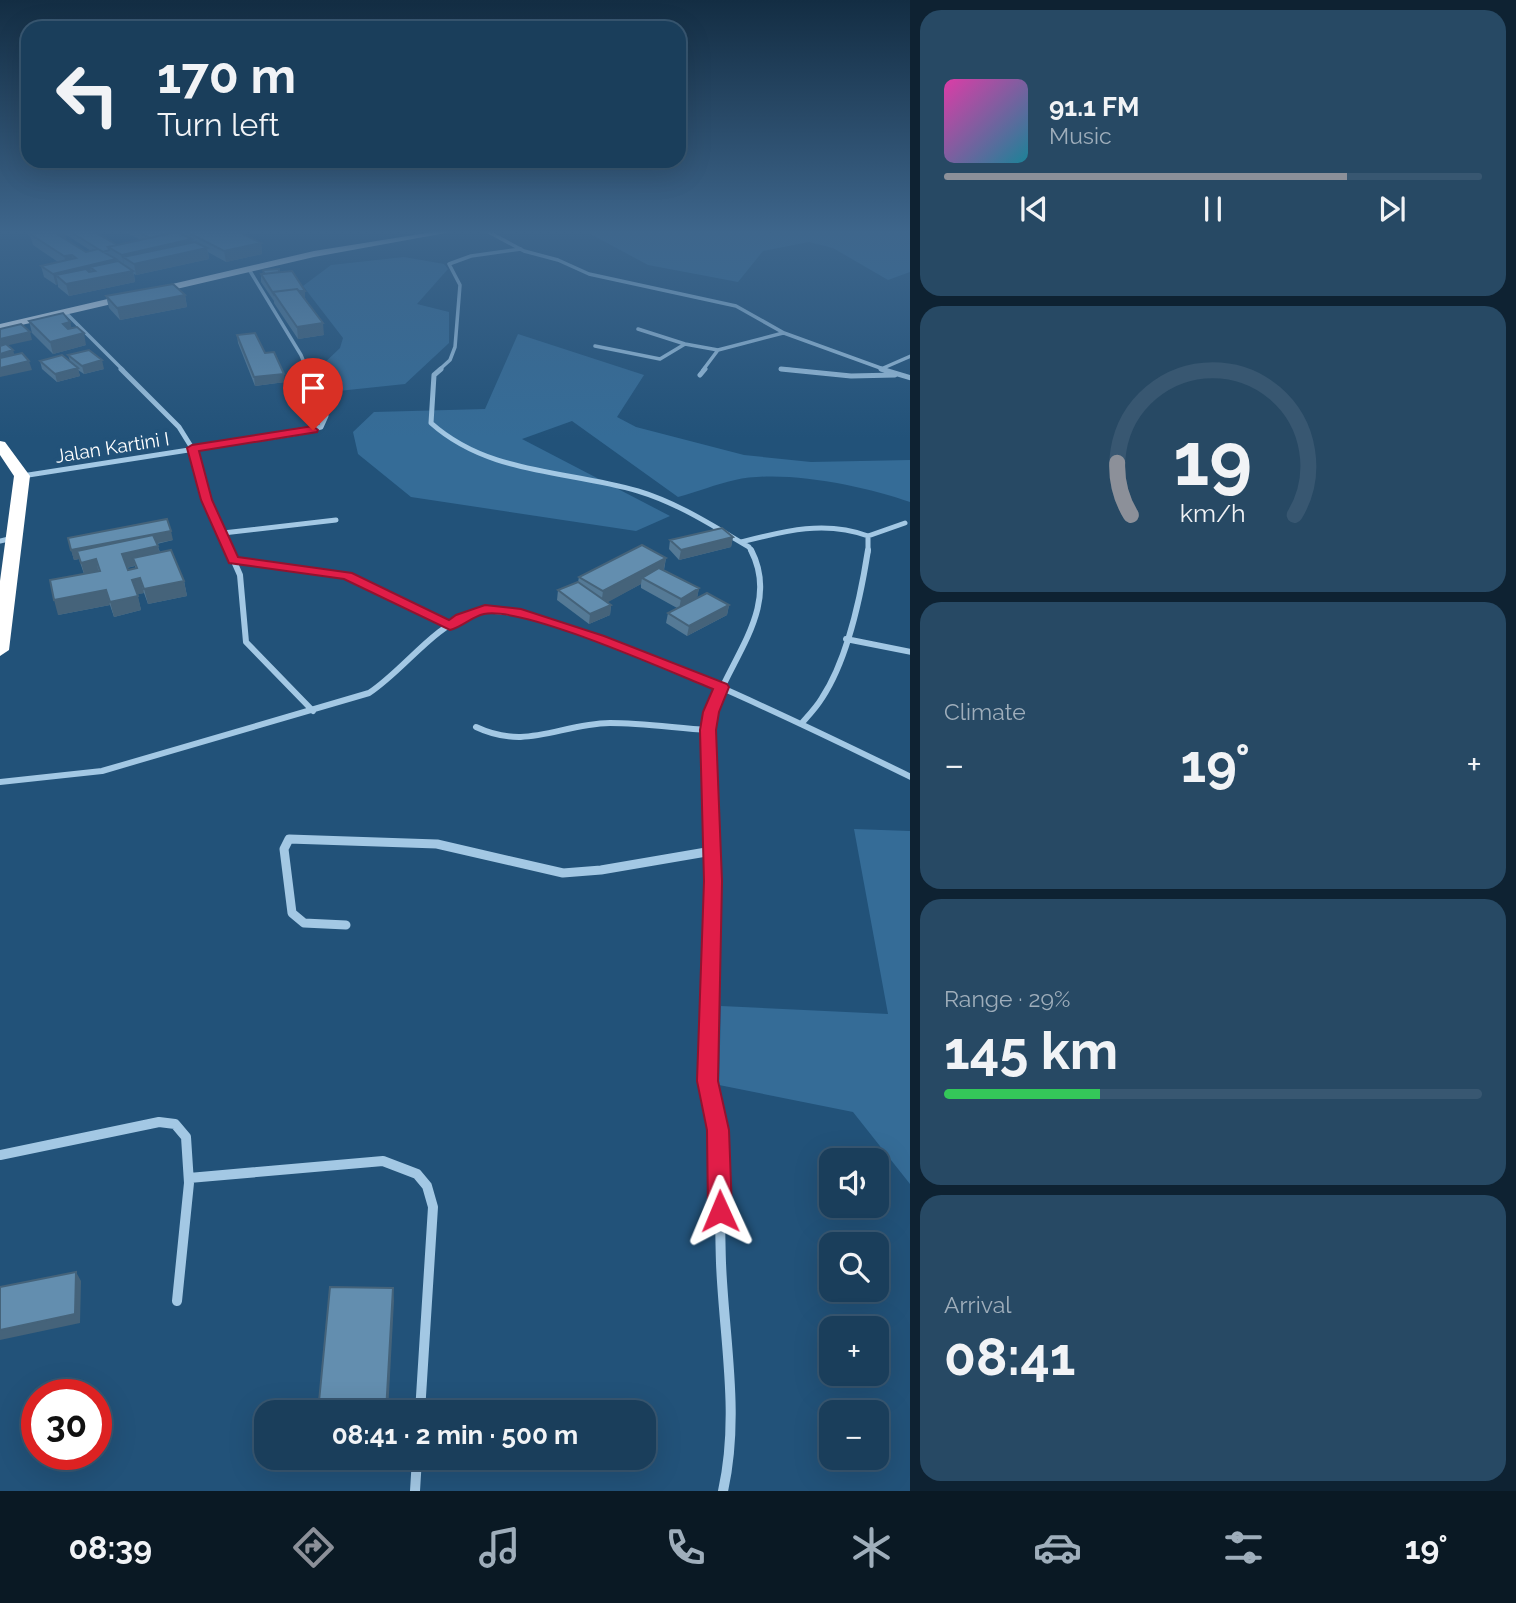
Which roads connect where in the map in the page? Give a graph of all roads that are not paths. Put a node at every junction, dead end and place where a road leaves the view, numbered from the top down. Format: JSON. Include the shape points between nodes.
{"nodes":[{"id":1,"x":125,"y":300,"type":"edge"},
{"id":2,"x":267,"y":300,"type":"edge"},
{"id":3,"x":459,"y":300,"type":"edge"},
{"id":4,"x":705,"y":300,"type":"edge"},
{"id":5,"x":66,"y":313,"type":"junction"},
{"id":6,"x":0,"y":327,"type":"edge"},
{"id":7,"x":638,"y":329,"type":"dead end"},
{"id":8,"x":784,"y":333,"type":"junction"},
{"id":9,"x":685,"y":344,"type":"junction"},
{"id":10,"x":595,"y":346,"type":"dead end"},
{"id":11,"x":718,"y":350,"type":"junction"},
{"id":12,"x":910,"y":356,"type":"edge"},
{"id":13,"x":781,"y":369,"type":"dead end"},
{"id":14,"x":881,"y":369,"type":"junction"},
{"id":15,"x":700,"y":375,"type":"dead end"},
{"id":16,"x":899,"y":375,"type":"junction"},
{"id":17,"x":910,"y":378,"type":"edge"},
{"id":18,"x":0,"y":445,"type":"edge"},
{"id":19,"x":192,"y":448,"type":"junction"},
{"id":20,"x":22,"y":476,"type":"junction"},
{"id":21,"x":335,"y":520,"type":"dead end"},
{"id":22,"x":905,"y":523,"type":"dead end"},
{"id":23,"x":223,"y":533,"type":"junction"},
{"id":24,"x":868,"y":536,"type":"junction"},
{"id":25,"x":7,"y":540,"type":"edge"},
{"id":26,"x":741,"y":542,"type":"junction"},
{"id":27,"x":233,"y":560,"type":"junction"},
{"id":28,"x":450,"y":626,"type":"junction"},
{"id":29,"x":846,"y":639,"type":"junction"},
{"id":30,"x":0,"y":650,"type":"edge"},
{"id":31,"x":910,"y":652,"type":"edge"},
{"id":32,"x":722,"y":687,"type":"junction"},
{"id":33,"x":313,"y":711,"type":"junction"},
{"id":34,"x":801,"y":724,"type":"junction"},
{"id":35,"x":476,"y":727,"type":"dead end"},
{"id":36,"x":708,"y":730,"type":"junction"},
{"id":37,"x":910,"y":777,"type":"edge"},
{"id":38,"x":0,"y":782,"type":"edge"},
{"id":39,"x":712,"y":851,"type":"junction"},
{"id":40,"x":346,"y":925,"type":"dead end"},
{"id":41,"x":0,"y":1155,"type":"edge"},
{"id":42,"x":189,"y":1178,"type":"junction"},
{"id":43,"x":177,"y":1301,"type":"dead end"},
{"id":44,"x":421,"y":1400,"type":"edge"},
{"id":45,"x":416,"y":1470,"type":"edge"},
{"id":46,"x":415,"y":1491,"type":"edge"},
{"id":47,"x":723,"y":1491,"type":"edge"}],
"edges":[{"from":1,"to":5,"type":"main road"},
{"from":2,"to":19,"type":"street","name":"Jalan Kartini I","via":[[301,355],[326,422],[298,433]]},
{"from":3,"to":26,"type":"street","via":[[455,346],[450,360],[434,375],[431,423],[441,435],[460,448],[521,466],[640,492]]},
{"from":4,"to":8,"type":"street","via":[[736,306]]},
{"from":5,"to":6,"type":"main road"},
{"from":5,"to":19,"type":"street","via":[[179,427]]},
{"from":7,"to":9,"type":"street"},
{"from":8,"to":11,"type":"street"},
{"from":8,"to":14,"type":"street"},
{"from":9,"to":10,"type":"street","via":[[660,359]]},
{"from":9,"to":11,"type":"street"},
{"from":11,"to":15,"type":"street"},
{"from":12,"to":14,"type":"street"},
{"from":13,"to":16,"type":"street"},
{"from":14,"to":16,"type":"street"},
{"from":16,"to":17,"type":"street"},
{"from":18,"to":20,"type":"highway"},
{"from":19,"to":20,"type":"street","name":"Jalan Kartini I"},
{"from":19,"to":23,"type":"street","via":[[206,500]]},
{"from":20,"to":25,"type":"highway"},
{"from":21,"to":23,"type":"street"},
{"from":22,"to":24,"type":"street"},
{"from":23,"to":27,"type":"street"},
{"from":24,"to":26,"type":"street","via":[[810,527]]},
{"from":24,"to":29,"type":"street"},
{"from":25,"to":30,"type":"highway"},
{"from":26,"to":32,"type":"street","via":[[759,559],[763,573],[759,606],[741,654]]},
{"from":27,"to":28,"type":"street","via":[[347,576]]},
{"from":27,"to":33,"type":"street","via":[[240,575],[246,642]]},
{"from":28,"to":32,"type":"street","via":[[485,609],[521,613]]},
{"from":28,"to":33,"type":"street","via":[[387,683]]},
{"from":29,"to":31,"type":"street"},
{"from":29,"to":34,"type":"street","via":[[825,694]]},
{"from":32,"to":34,"type":"street"},
{"from":32,"to":36,"type":"street"},
{"from":33,"to":38,"type":"street","via":[[102,771]]},
{"from":34,"to":37,"type":"street"},
{"from":35,"to":36,"type":"street","via":[[517,739],[608,723]]},
{"from":36,"to":39,"type":"street"},
{"from":39,"to":40,"type":"street","via":[[563,873],[437,844],[289,839],[284,849],[292,913],[304,923]]},
{"from":39,"to":47,"type":"street","via":[[707,1081],[718,1130],[721,1265],[732,1390]]},
{"from":41,"to":42,"type":"street","via":[[159,1122],[175,1124],[186,1138]]},
{"from":42,"to":43,"type":"street"},
{"from":42,"to":44,"type":"street","via":[[383,1161],[413,1168],[429,1186],[433,1207]]},
{"from":45,"to":46,"type":"street"}]}
